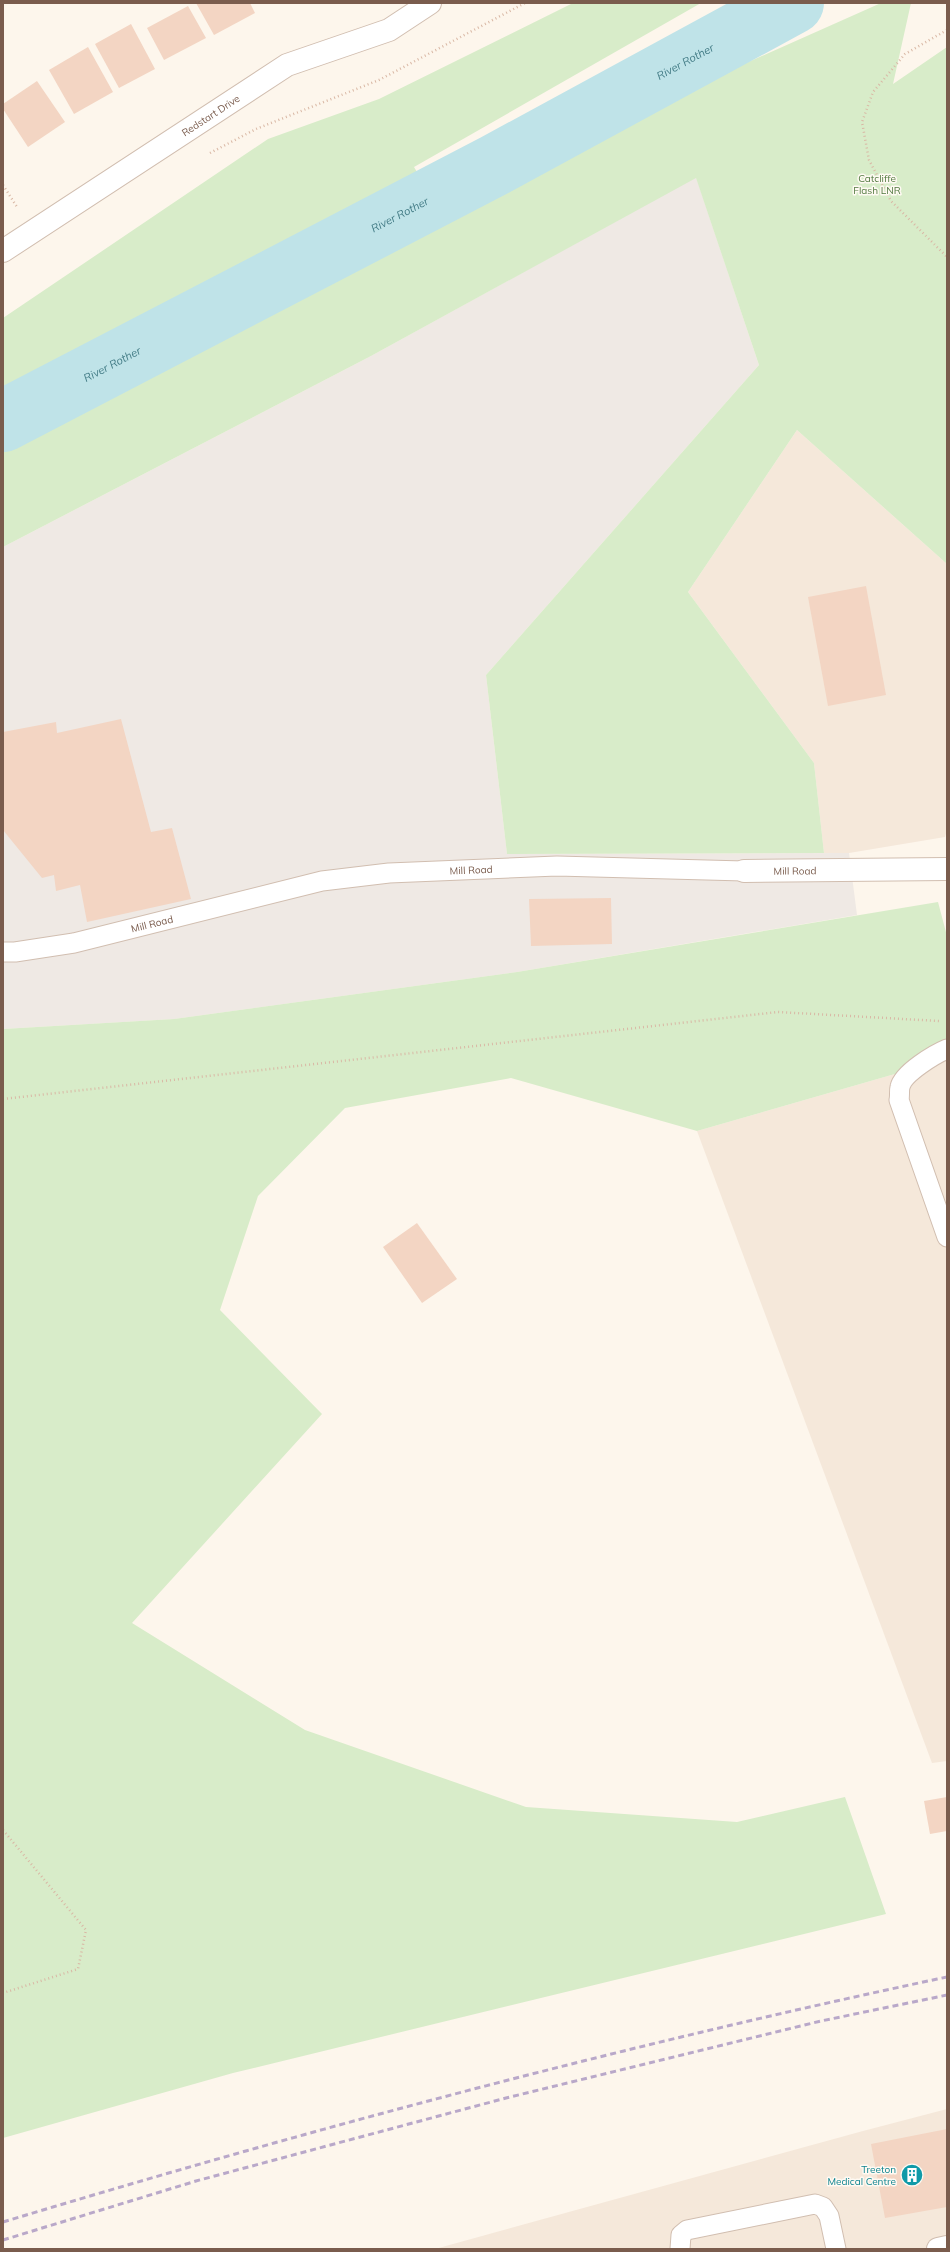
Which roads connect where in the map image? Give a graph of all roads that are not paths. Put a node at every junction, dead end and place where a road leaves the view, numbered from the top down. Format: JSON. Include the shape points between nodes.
{"nodes":[{"id":1,"x":430,"y":3,"type":"edge"},
{"id":2,"x":3,"y":251,"type":"edge"},
{"id":3,"x":947,"y":869,"type":"edge"},
{"id":4,"x":744,"y":871,"type":"joint"},
{"id":5,"x":3,"y":952,"type":"edge"},
{"id":6,"x":947,"y":1049,"type":"edge"},
{"id":7,"x":947,"y":1237,"type":"edge"},
{"id":8,"x":947,"y":2247,"type":"edge"},
{"id":9,"x":680,"y":2249,"type":"edge"},
{"id":10,"x":836,"y":2249,"type":"edge"},
{"id":11,"x":938,"y":2249,"type":"edge"}],
"edges":[{"from":1,"to":2,"type":"street","name":"Redstart Drive","via":[[389,30],[287,65]]},
{"from":3,"to":4,"type":"street","name":"Mill Road"},
{"from":4,"to":5,"type":"lane","name":"Mill Road","via":[[557,866],[389,873],[322,881],[74,943]]},
{"from":6,"to":7,"type":"lane","via":[[931,1055],[906,1078],[900,1085],[899,1100]]},
{"from":8,"to":11,"type":"street"},
{"from":9,"to":10,"type":"lane","via":[[680,2235],[687,2230],[815,2204],[823,2207],[829,2216]]}]}
